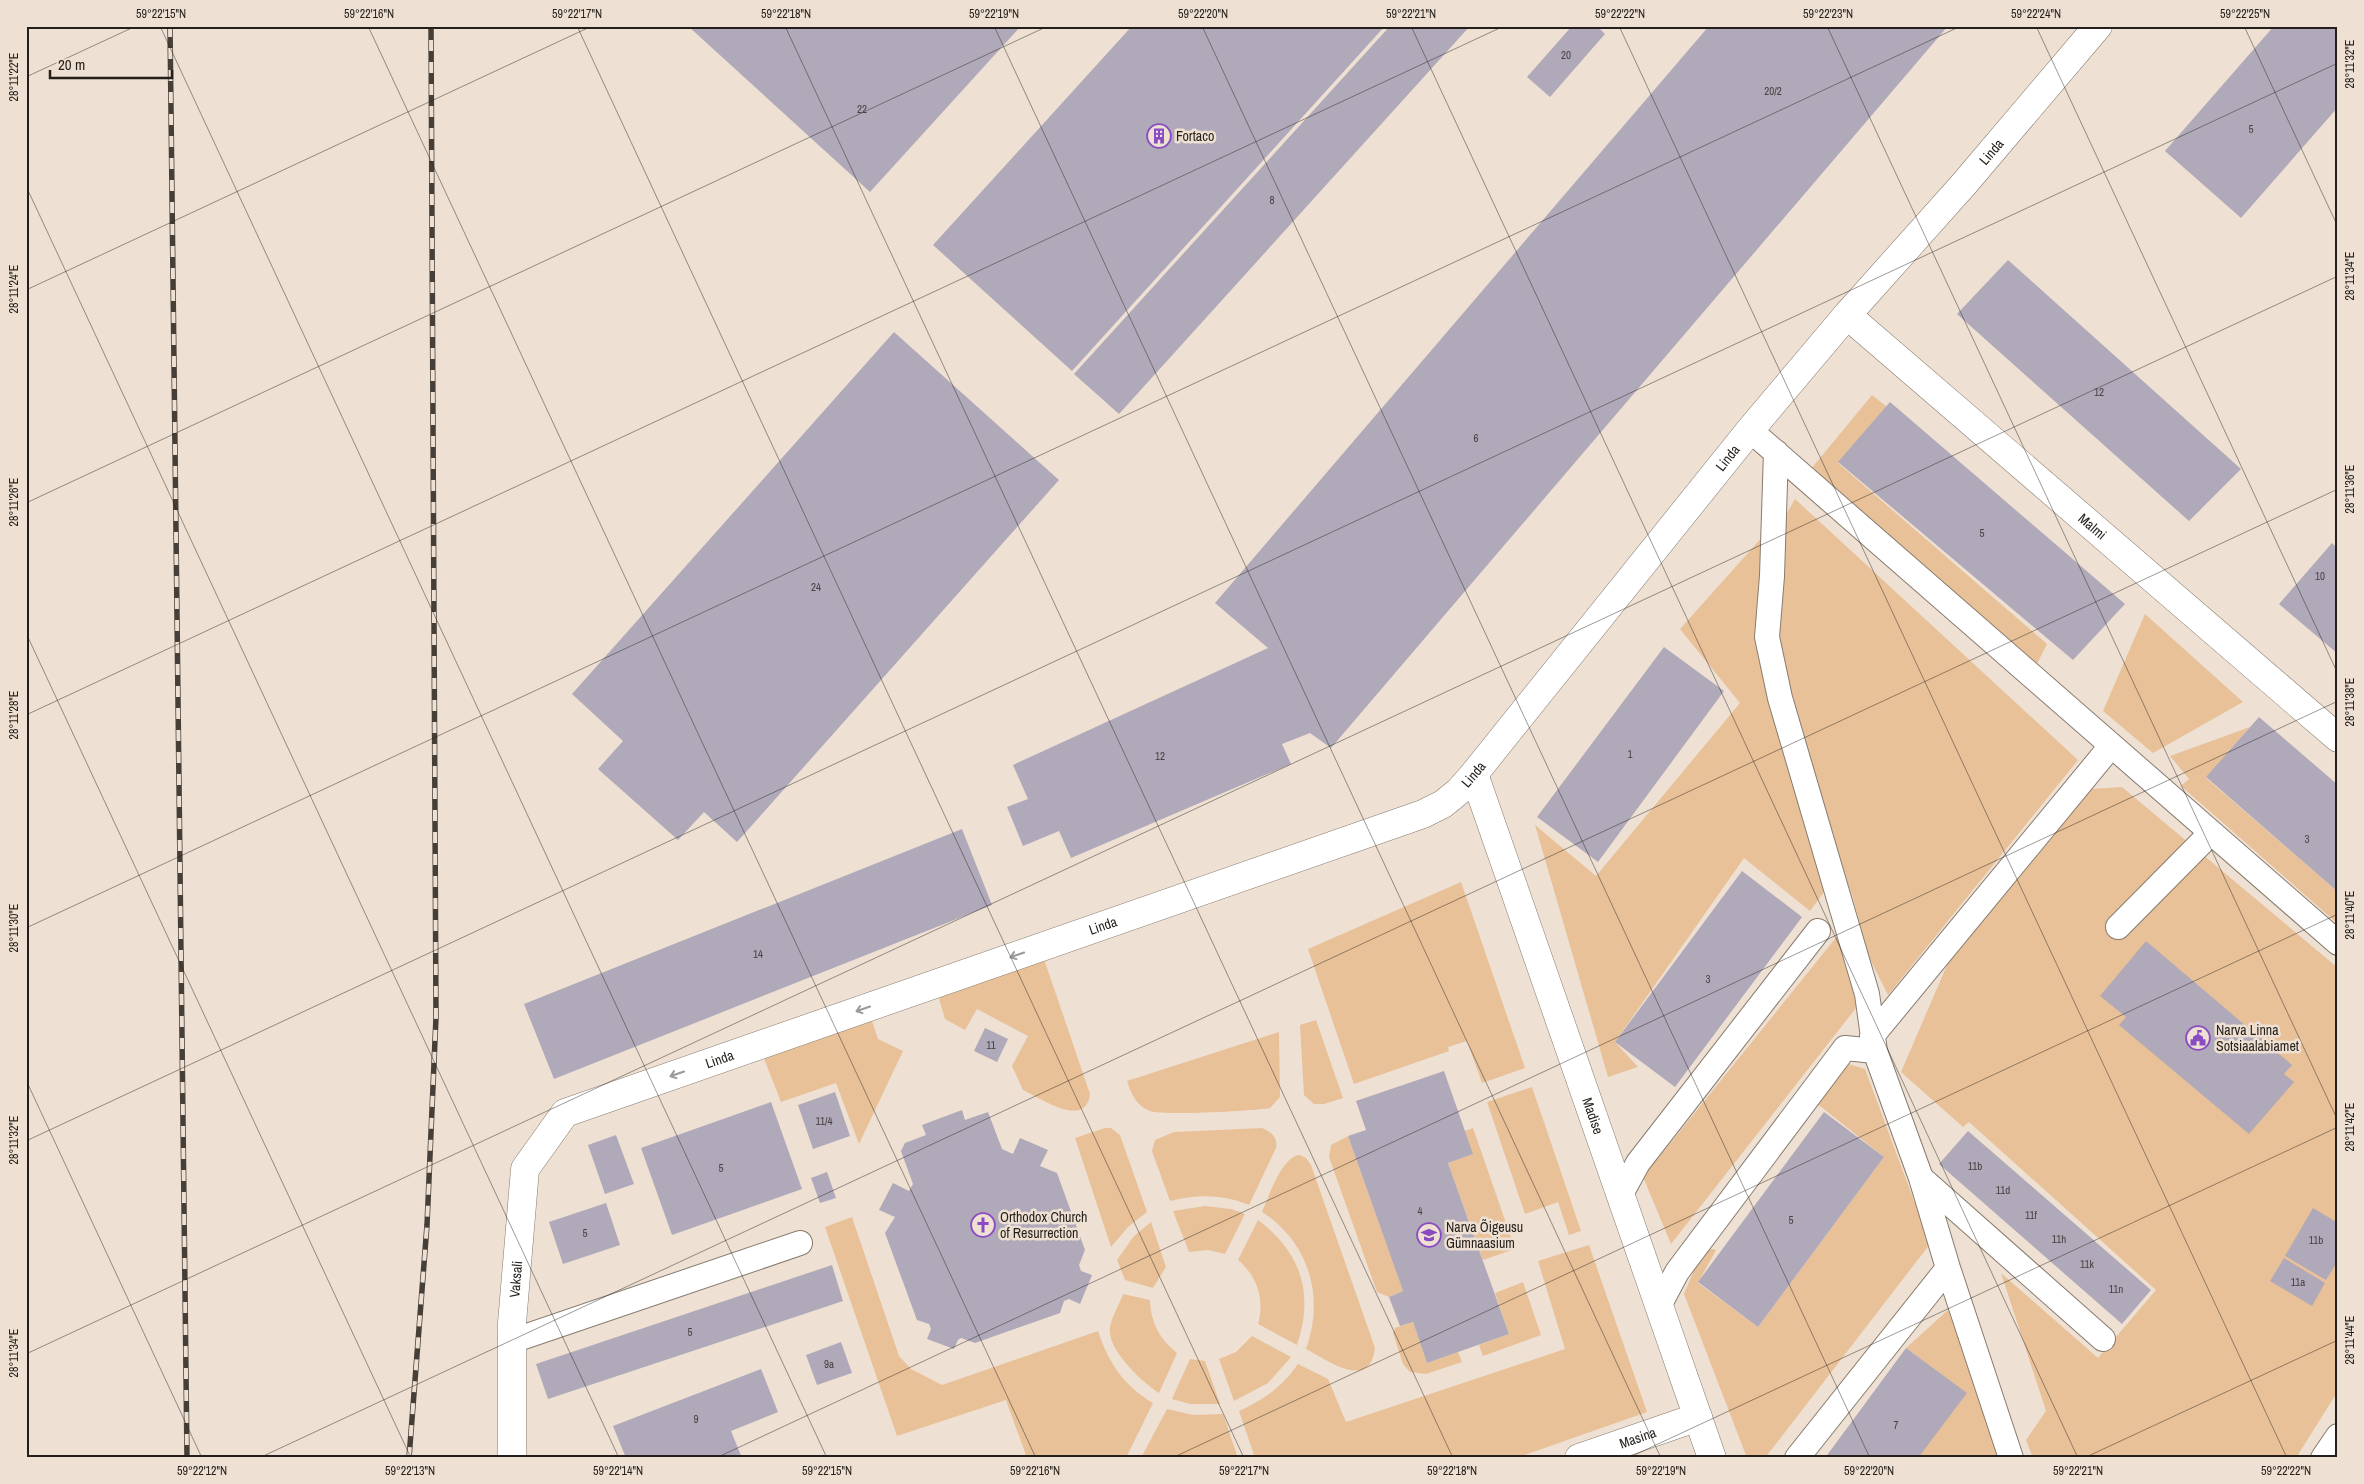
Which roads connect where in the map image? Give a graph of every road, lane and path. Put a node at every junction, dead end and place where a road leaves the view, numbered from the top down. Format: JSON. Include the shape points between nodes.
{"nodes":[{"id":1,"x":2098,"y":26,"type":"edge"},
{"id":2,"x":1847,"y":315,"type":"junction"},
{"id":3,"x":1750,"y":430,"type":"junction"},
{"id":4,"x":1776,"y":452,"type":"junction"},
{"id":5,"x":2338,"y":738,"type":"edge"},
{"id":6,"x":2112,"y":746,"type":"junction"},
{"id":7,"x":1474,"y":774,"type":"junction"},
{"id":8,"x":2211,"y":833,"type":"junction"},
{"id":9,"x":2118,"y":928,"type":"dead end"},
{"id":10,"x":1818,"y":931,"type":"dead end"},
{"id":11,"x":2338,"y":944,"type":"edge"},
{"id":12,"x":1874,"y":1043,"type":"junction"},
{"id":13,"x":564,"y":1113,"type":"joint"},
{"id":14,"x":1922,"y":1178,"type":"junction"},
{"id":15,"x":1621,"y":1194,"type":"junction"},
{"id":16,"x":800,"y":1243,"type":"dead end"},
{"id":17,"x":1948,"y":1268,"type":"junction"},
{"id":18,"x":1659,"y":1306,"type":"junction"},
{"id":19,"x":2103,"y":1339,"type":"dead end"},
{"id":20,"x":512,"y":1341,"type":"junction"},
{"id":21,"x":1698,"y":1417,"type":"junction"},
{"id":22,"x":2338,"y":1436,"type":"edge"},
{"id":23,"x":512,"y":1458,"type":"edge"},
{"id":24,"x":1579,"y":1458,"type":"edge"},
{"id":25,"x":1712,"y":1458,"type":"edge"},
{"id":26,"x":1797,"y":1458,"type":"edge"},
{"id":27,"x":2011,"y":1458,"type":"edge"},
{"id":28,"x":2323,"y":1458,"type":"edge"}],
"edges":[{"from":1,"to":2,"type":"street","name":"Linda"},
{"from":2,"to":3,"type":"street","name":"Linda"},
{"from":2,"to":5,"type":"street","name":"Malmi"},
{"from":3,"to":4,"type":"lane"},
{"from":3,"to":7,"type":"street","name":"Linda"},
{"from":4,"to":6,"type":"lane"},
{"from":4,"to":12,"type":"lane","via":[[1767,638],[1780,698],[1867,994]]},
{"from":6,"to":8,"type":"lane"},
{"from":6,"to":12,"type":"lane"},
{"from":7,"to":13,"type":"street","name":"Linda","one_way":true,"via":[[1460,791],[1423,814]]},
{"from":7,"to":15,"type":"street","name":"Madise"},
{"from":8,"to":9,"type":"lane"},
{"from":8,"to":11,"type":"lane"},
{"from":10,"to":15,"type":"lane","via":[[1638,1163]]},
{"from":12,"to":14,"type":"lane"},
{"from":12,"to":18,"type":"lane","via":[[1845,1048],[1677,1272]]},
{"from":13,"to":20,"type":"street","name":"Vaksali","via":[[525,1169]]},
{"from":14,"to":17,"type":"lane"},
{"from":14,"to":19,"type":"lane"},
{"from":15,"to":18,"type":"street","name":"Madise"},
{"from":16,"to":20,"type":"lane"},
{"from":17,"to":26,"type":"lane"},
{"from":17,"to":27,"type":"lane"},
{"from":18,"to":21,"type":"street","name":"Madise"},
{"from":20,"to":23,"type":"street","name":"Vaksali"},
{"from":21,"to":24,"type":"street","name":"Masina"},
{"from":21,"to":25,"type":"street","name":"Madise"},
{"from":22,"to":28,"type":"lane"}]}
